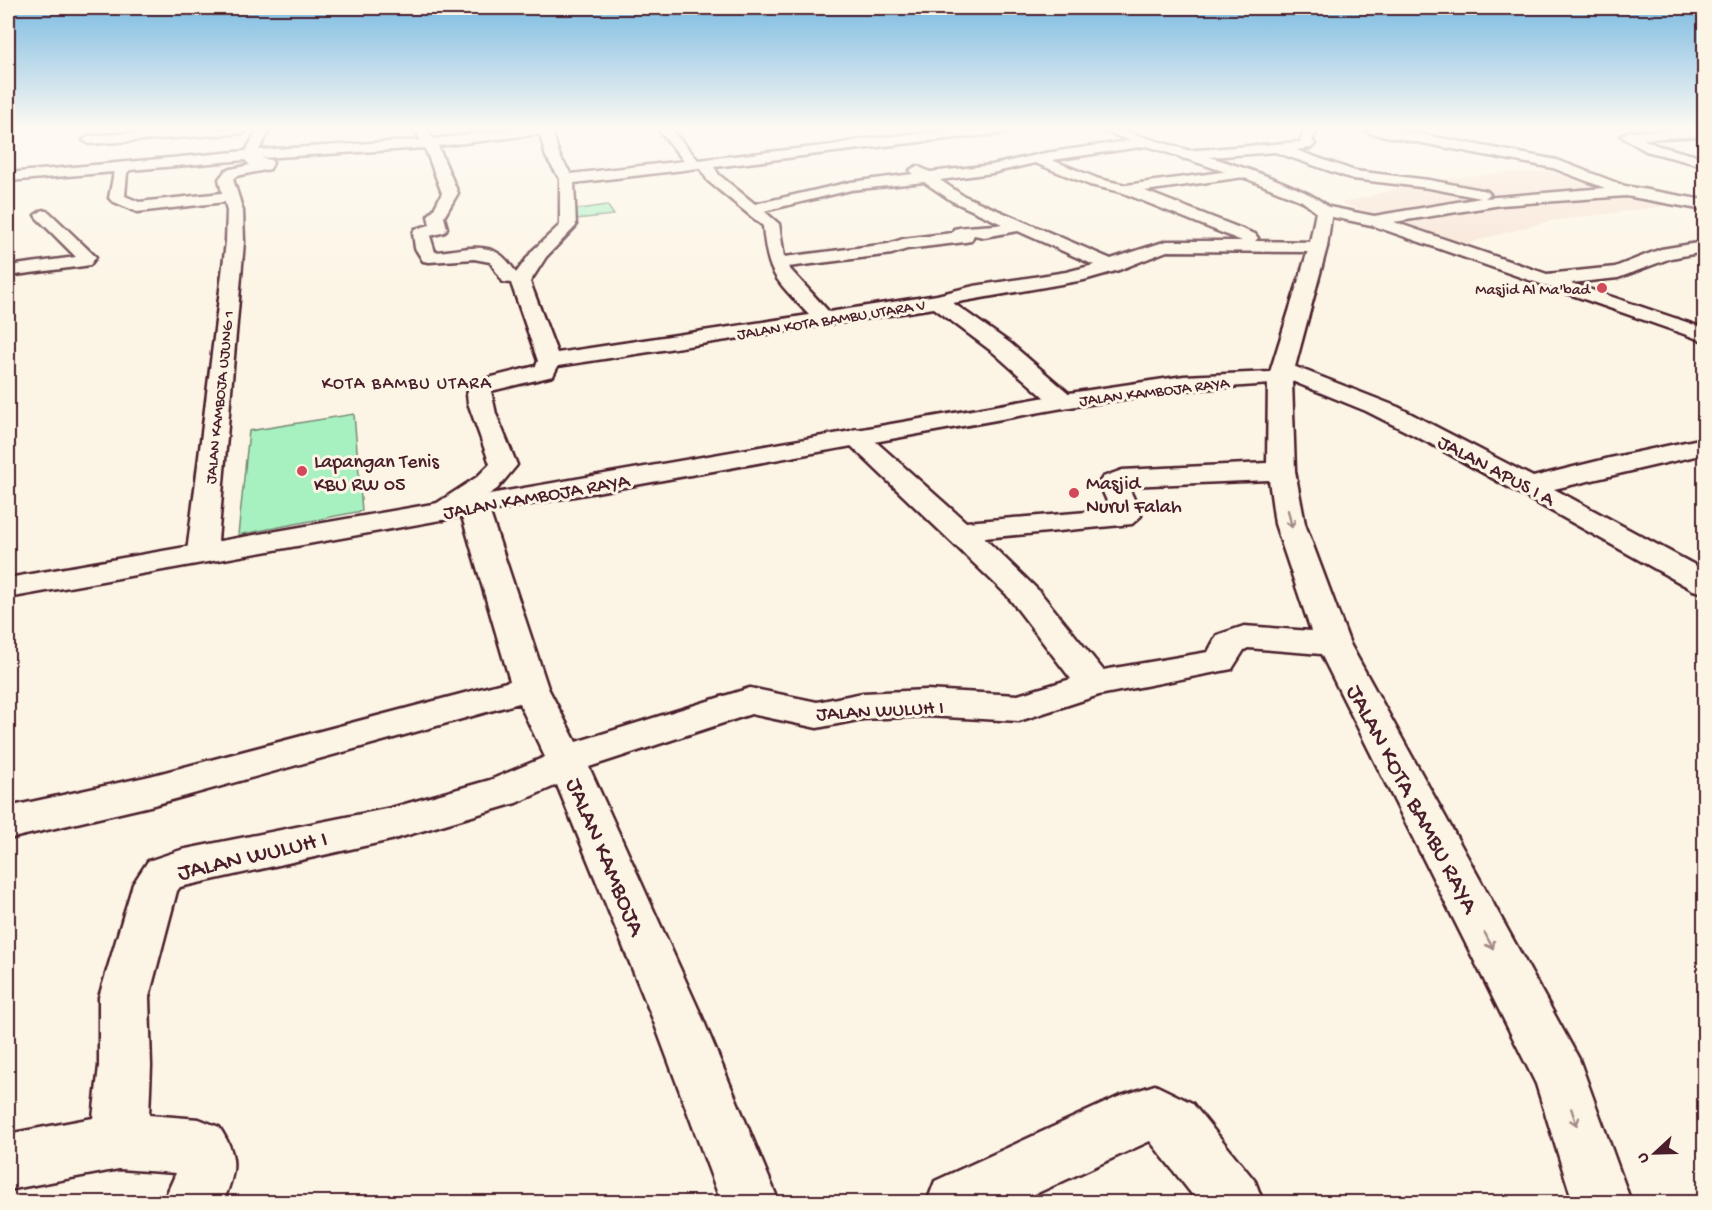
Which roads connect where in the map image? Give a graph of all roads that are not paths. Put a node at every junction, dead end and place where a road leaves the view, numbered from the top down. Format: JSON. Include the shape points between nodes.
{"nodes":[{"id":1,"x":119,"y":185,"type":"edge"},
{"id":2,"x":227,"y":185,"type":"edge"},
{"id":3,"x":447,"y":185,"type":"edge"},
{"id":4,"x":567,"y":185,"type":"edge"},
{"id":5,"x":722,"y":185,"type":"edge"},
{"id":6,"x":861,"y":185,"type":"edge"},
{"id":7,"x":939,"y":185,"type":"edge"},
{"id":8,"x":1110,"y":185,"type":"edge"},
{"id":9,"x":1152,"y":185,"type":"edge"},
{"id":10,"x":1275,"y":185,"type":"edge"},
{"id":11,"x":1437,"y":185,"type":"edge"},
{"id":12,"x":1613,"y":185,"type":"edge"},
{"id":13,"x":1649,"y":187,"type":"dead end"},
{"id":14,"x":1126,"y":189,"type":"junction"},
{"id":15,"x":1626,"y":191,"type":"junction"},
{"id":16,"x":1704,"y":197,"type":"edge"},
{"id":17,"x":229,"y":198,"type":"junction"},
{"id":18,"x":1502,"y":200,"type":"junction"},
{"id":19,"x":1704,"y":206,"type":"edge"},
{"id":20,"x":752,"y":209,"type":"junction"},
{"id":21,"x":1324,"y":211,"type":"junction"},
{"id":22,"x":43,"y":215,"type":"dead end"},
{"id":23,"x":1375,"y":220,"type":"junction"},
{"id":24,"x":1019,"y":226,"type":"junction"},
{"id":25,"x":1273,"y":246,"type":"junction"},
{"id":26,"x":1318,"y":247,"type":"junction"},
{"id":27,"x":1704,"y":247,"type":"edge"},
{"id":28,"x":777,"y":263,"type":"junction"},
{"id":29,"x":1112,"y":266,"type":"junction"},
{"id":30,"x":8,"y":271,"type":"edge"},
{"id":31,"x":510,"y":278,"type":"dead end"},
{"id":32,"x":1545,"y":280,"type":"junction"},
{"id":33,"x":939,"y":301,"type":"junction"},
{"id":34,"x":1640,"y":313,"type":"junction"},
{"id":35,"x":1704,"y":316,"type":"edge"},
{"id":36,"x":825,"y":320,"type":"junction"},
{"id":37,"x":1704,"y":335,"type":"edge"},
{"id":38,"x":549,"y":361,"type":"junction"},
{"id":39,"x":1281,"y":373,"type":"junction"},
{"id":40,"x":1063,"y":401,"type":"junction"},
{"id":41,"x":856,"y":437,"type":"junction"},
{"id":42,"x":1704,"y":447,"type":"edge"},
{"id":43,"x":1281,"y":471,"type":"junction"},
{"id":44,"x":1532,"y":486,"type":"junction"},
{"id":45,"x":458,"y":509,"type":"junction"},
{"id":46,"x":961,"y":531,"type":"junction"},
{"id":47,"x":202,"y":552,"type":"junction"},
{"id":48,"x":1704,"y":583,"type":"edge"},
{"id":49,"x":8,"y":588,"type":"edge"},
{"id":50,"x":1333,"y":644,"type":"junction"},
{"id":51,"x":1094,"y":684,"type":"junction"},
{"id":52,"x":530,"y":688,"type":"junction"},
{"id":53,"x":566,"y":762,"type":"junction"},
{"id":54,"x":8,"y":823,"type":"edge"},
{"id":55,"x":119,"y":1141,"type":"junction"},
{"id":56,"x":8,"y":1162,"type":"edge"},
{"id":57,"x":192,"y":1203,"type":"edge"},
{"id":58,"x":750,"y":1203,"type":"edge"},
{"id":59,"x":956,"y":1203,"type":"edge"},
{"id":60,"x":1234,"y":1203,"type":"edge"},
{"id":61,"x":1602,"y":1203,"type":"edge"}],
"edges":[{"from":1,"to":17,"type":"street","via":[[117,198],[138,207]]},
{"from":2,"to":17,"type":"street"},
{"from":3,"to":31,"type":"street","via":[[450,193],[436,216],[439,228],[421,233],[429,256],[490,255]]},
{"from":4,"to":38,"type":"street","via":[[568,226],[539,254],[520,282]]},
{"from":5,"to":20,"type":"street"},
{"from":6,"to":20,"type":"street"},
{"from":7,"to":24,"type":"street"},
{"from":8,"to":14,"type":"street"},
{"from":9,"to":14,"type":"street"},
{"from":10,"to":21,"type":"street","via":[[1307,198]]},
{"from":11,"to":18,"type":"street"},
{"from":12,"to":15,"type":"street"},
{"from":13,"to":16,"type":"street"},
{"from":14,"to":25,"type":"street"},
{"from":15,"to":18,"type":"street"},
{"from":15,"to":19,"type":"street"},
{"from":17,"to":47,"type":"street","name":"JALAN KAMBOJA UJUNG 1","via":[[235,211],[235,242]]},
{"from":18,"to":23,"type":"street"},
{"from":20,"to":28,"type":"street","via":[[773,228]]},
{"from":21,"to":23,"type":"street"},
{"from":21,"to":26,"type":"street","name":"JALAN KOTA BAMBU RAYA"},
{"from":22,"to":30,"type":"street","via":[[87,257],[84,261]]},
{"from":23,"to":32,"type":"street"},
{"from":24,"to":28,"type":"street","via":[[965,231],[960,233],[965,237],[903,244],[892,249]]},
{"from":24,"to":29,"type":"street"},
{"from":25,"to":26,"type":"street","name":"JALAN KOTA BAMBU UTARA V"},
{"from":25,"to":29,"type":"street","name":"JALAN KOTA BAMBU UTARA V","via":[[1178,245],[1150,249]]},
{"from":26,"to":39,"type":"street","name":"JALAN KOTA BAMBU RAYA"},
{"from":27,"to":32,"type":"street","via":[[1667,253],[1618,272]]},
{"from":28,"to":36,"type":"street","via":[[786,281]]},
{"from":29,"to":33,"type":"street","name":"JALAN KOTA BAMBU UTARA V","via":[[1036,283],[962,293]]},
{"from":32,"to":34,"type":"street"},
{"from":33,"to":36,"type":"street","name":"JALAN KOTA BAMBU UTARA V"},
{"from":33,"to":40,"type":"street","name":"JALAN KAMBOJA RAYA"},
{"from":34,"to":35,"type":"street"},
{"from":34,"to":37,"type":"street"},
{"from":36,"to":38,"type":"street","name":"JALAN KOTA BAMBU UTARA V"},
{"from":38,"to":45,"type":"street","via":[[545,371],[480,387],[480,405],[504,465]]},
{"from":39,"to":40,"type":"street","name":"JALAN KAMBOJA RAYA"},
{"from":39,"to":43,"type":"street","name":"JALAN KOTA BAMBU RAYA"},
{"from":39,"to":44,"type":"street","name":"JALAN APUS I A","via":[[1402,418]]},
{"from":40,"to":41,"type":"street","name":"JALAN KAMBOJA RAYA"},
{"from":41,"to":45,"type":"street","name":"JALAN KAMBOJA RAYA"},
{"from":41,"to":46,"type":"street"},
{"from":42,"to":44,"type":"street"},
{"from":43,"to":46,"type":"street","via":[[1122,478],[1113,483],[1126,512],[1122,518]]},
{"from":43,"to":50,"type":"street","name":"JALAN KOTA BAMBU RAYA","one_way":true,"via":[[1290,524]]},
{"from":44,"to":48,"type":"street","name":"JALAN APUS I A"},
{"from":45,"to":47,"type":"street","name":"JALAN KAMBOJA RAYA"},
{"from":45,"to":52,"type":"street","name":"JALAN KAMBOJA"},
{"from":46,"to":51,"type":"street","via":[[1019,589]]},
{"from":47,"to":49,"type":"street","name":"JALAN KAMBOJA RAYA"},
{"from":50,"to":51,"type":"street","name":"JALAN WULUH I","via":[[1244,637],[1229,643],[1219,661]]},
{"from":50,"to":61,"type":"street","name":"JALAN KOTA BAMBU RAYA","one_way":true,"via":[[1560,1077]]},
{"from":51,"to":53,"type":"street","name":"JALAN WULUH I","via":[[1019,708],[926,703],[863,706],[817,715],[750,701]]},
{"from":52,"to":53,"type":"street","name":"JALAN KAMBOJA"},
{"from":52,"to":54,"type":"street","via":[[150,791]]},
{"from":53,"to":55,"type":"street","name":"JALAN WULUH I","via":[[501,792],[391,824],[227,857],[164,874],[156,884],[124,997],[125,1066]]},
{"from":53,"to":58,"type":"street","name":"JALAN KAMBOJA","via":[[677,1017]]},
{"from":55,"to":56,"type":"street"},
{"from":55,"to":57,"type":"street","via":[[199,1147],[207,1157],[207,1176]]},
{"from":59,"to":60,"type":"street","via":[[1137,1116],[1155,1112],[1172,1123]]}]}
